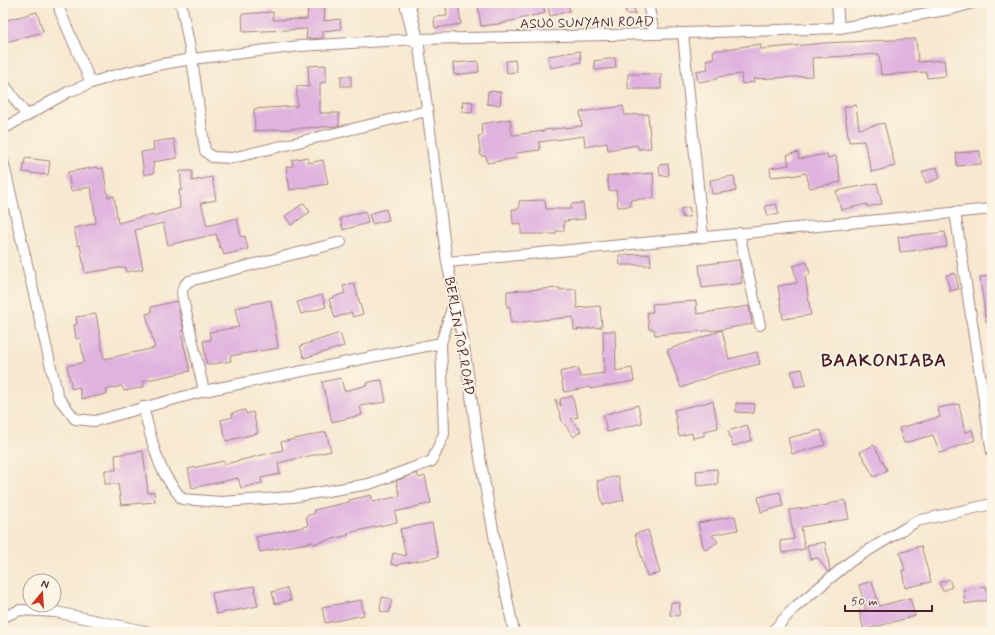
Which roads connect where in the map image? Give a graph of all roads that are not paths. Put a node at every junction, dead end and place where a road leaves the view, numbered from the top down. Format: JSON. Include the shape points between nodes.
{"nodes":[{"id":1,"x":59,"y":3,"type":"edge"},
{"id":2,"x":181,"y":3,"type":"edge"},
{"id":3,"x":407,"y":3,"type":"edge"},
{"id":4,"x":648,"y":3,"type":"edge"},
{"id":5,"x":837,"y":3,"type":"edge"},
{"id":6,"x":973,"y":3,"type":"edge"},
{"id":7,"x":839,"y":28,"type":"junction"},
{"id":8,"x":683,"y":33,"type":"junction"},
{"id":9,"x":654,"y":34,"type":"junction"},
{"id":10,"x":417,"y":39,"type":"junction"},
{"id":11,"x":192,"y":59,"type":"junction"},
{"id":12,"x":3,"y":83,"type":"edge"},
{"id":13,"x":91,"y":83,"type":"junction"},
{"id":14,"x":427,"y":111,"type":"junction"},
{"id":15,"x":26,"y":116,"type":"junction"},
{"id":16,"x":3,"y":129,"type":"edge"},
{"id":17,"x":3,"y":160,"type":"edge"},
{"id":18,"x":992,"y":208,"type":"edge"},
{"id":19,"x":954,"y":212,"type":"junction"},
{"id":20,"x":739,"y":233,"type":"junction"},
{"id":21,"x":703,"y":237,"type":"junction"},
{"id":22,"x":341,"y":242,"type":"dead end"},
{"id":23,"x":447,"y":262,"type":"junction"},
{"id":24,"x":455,"y":300,"type":"junction"},
{"id":25,"x":760,"y":325,"type":"dead end"},
{"id":26,"x":441,"y":343,"type":"junction"},
{"id":27,"x":204,"y":391,"type":"junction"},
{"id":28,"x":143,"y":407,"type":"junction"},
{"id":29,"x":992,"y":454,"type":"edge"},
{"id":30,"x":992,"y":504,"type":"edge"},
{"id":31,"x":3,"y":617,"type":"edge"},
{"id":32,"x":149,"y":632,"type":"edge"},
{"id":33,"x":514,"y":632,"type":"edge"},
{"id":34,"x":772,"y":632,"type":"edge"}],
"edges":[{"from":1,"to":13,"type":"street","via":[[60,11]]},
{"from":2,"to":11,"type":"street"},
{"from":3,"to":10,"type":"street","name":"BERLIN TOP ROAD"},
{"from":4,"to":9,"type":"street"},
{"from":5,"to":7,"type":"street"},
{"from":6,"to":7,"type":"street","name":"ASUO SUNYANI ROAD","via":[[952,9]]},
{"from":7,"to":8,"type":"street","name":"ASUO SUNYANI ROAD"},
{"from":8,"to":9,"type":"street","name":"ASUO SUNYANI ROAD"},
{"from":8,"to":21,"type":"street"},
{"from":9,"to":10,"type":"street","name":"ASUO SUNYANI ROAD"},
{"from":10,"to":11,"type":"street","name":"ASUO SUNYANI ROAD","via":[[300,46]]},
{"from":10,"to":14,"type":"street","name":"BERLIN TOP ROAD"},
{"from":11,"to":13,"type":"street","name":"ASUO SUNYANI ROAD","via":[[157,65]]},
{"from":11,"to":14,"type":"street","via":[[205,150],[212,157],[232,158]]},
{"from":12,"to":15,"type":"street"},
{"from":13,"to":15,"type":"street","name":"ASUO SUNYANI ROAD","via":[[68,92]]},
{"from":14,"to":23,"type":"street","name":"BERLIN TOP ROAD"},
{"from":15,"to":16,"type":"street","name":"ASUO SUNYANI ROAD"},
{"from":17,"to":28,"type":"street","via":[[58,397],[75,419],[95,422]]},
{"from":18,"to":19,"type":"street"},
{"from":19,"to":20,"type":"street"},
{"from":19,"to":29,"type":"street"},
{"from":20,"to":21,"type":"street"},
{"from":20,"to":25,"type":"street"},
{"from":21,"to":23,"type":"street"},
{"from":22,"to":27,"type":"street","via":[[184,284],[181,291]]},
{"from":23,"to":24,"type":"street","name":"BERLIN TOP ROAD"},
{"from":24,"to":26,"type":"street"},
{"from":24,"to":33,"type":"street","name":"BERLIN TOP ROAD","via":[[479,452]]},
{"from":26,"to":27,"type":"street"},
{"from":26,"to":28,"type":"street","via":[[444,434],[432,461],[369,484],[292,498],[221,502],[182,500],[163,470]]},
{"from":27,"to":28,"type":"street"},
{"from":30,"to":34,"type":"street","via":[[917,521],[851,561],[794,608]]},
{"from":31,"to":32,"type":"street","via":[[20,610],[56,612]]}]}
